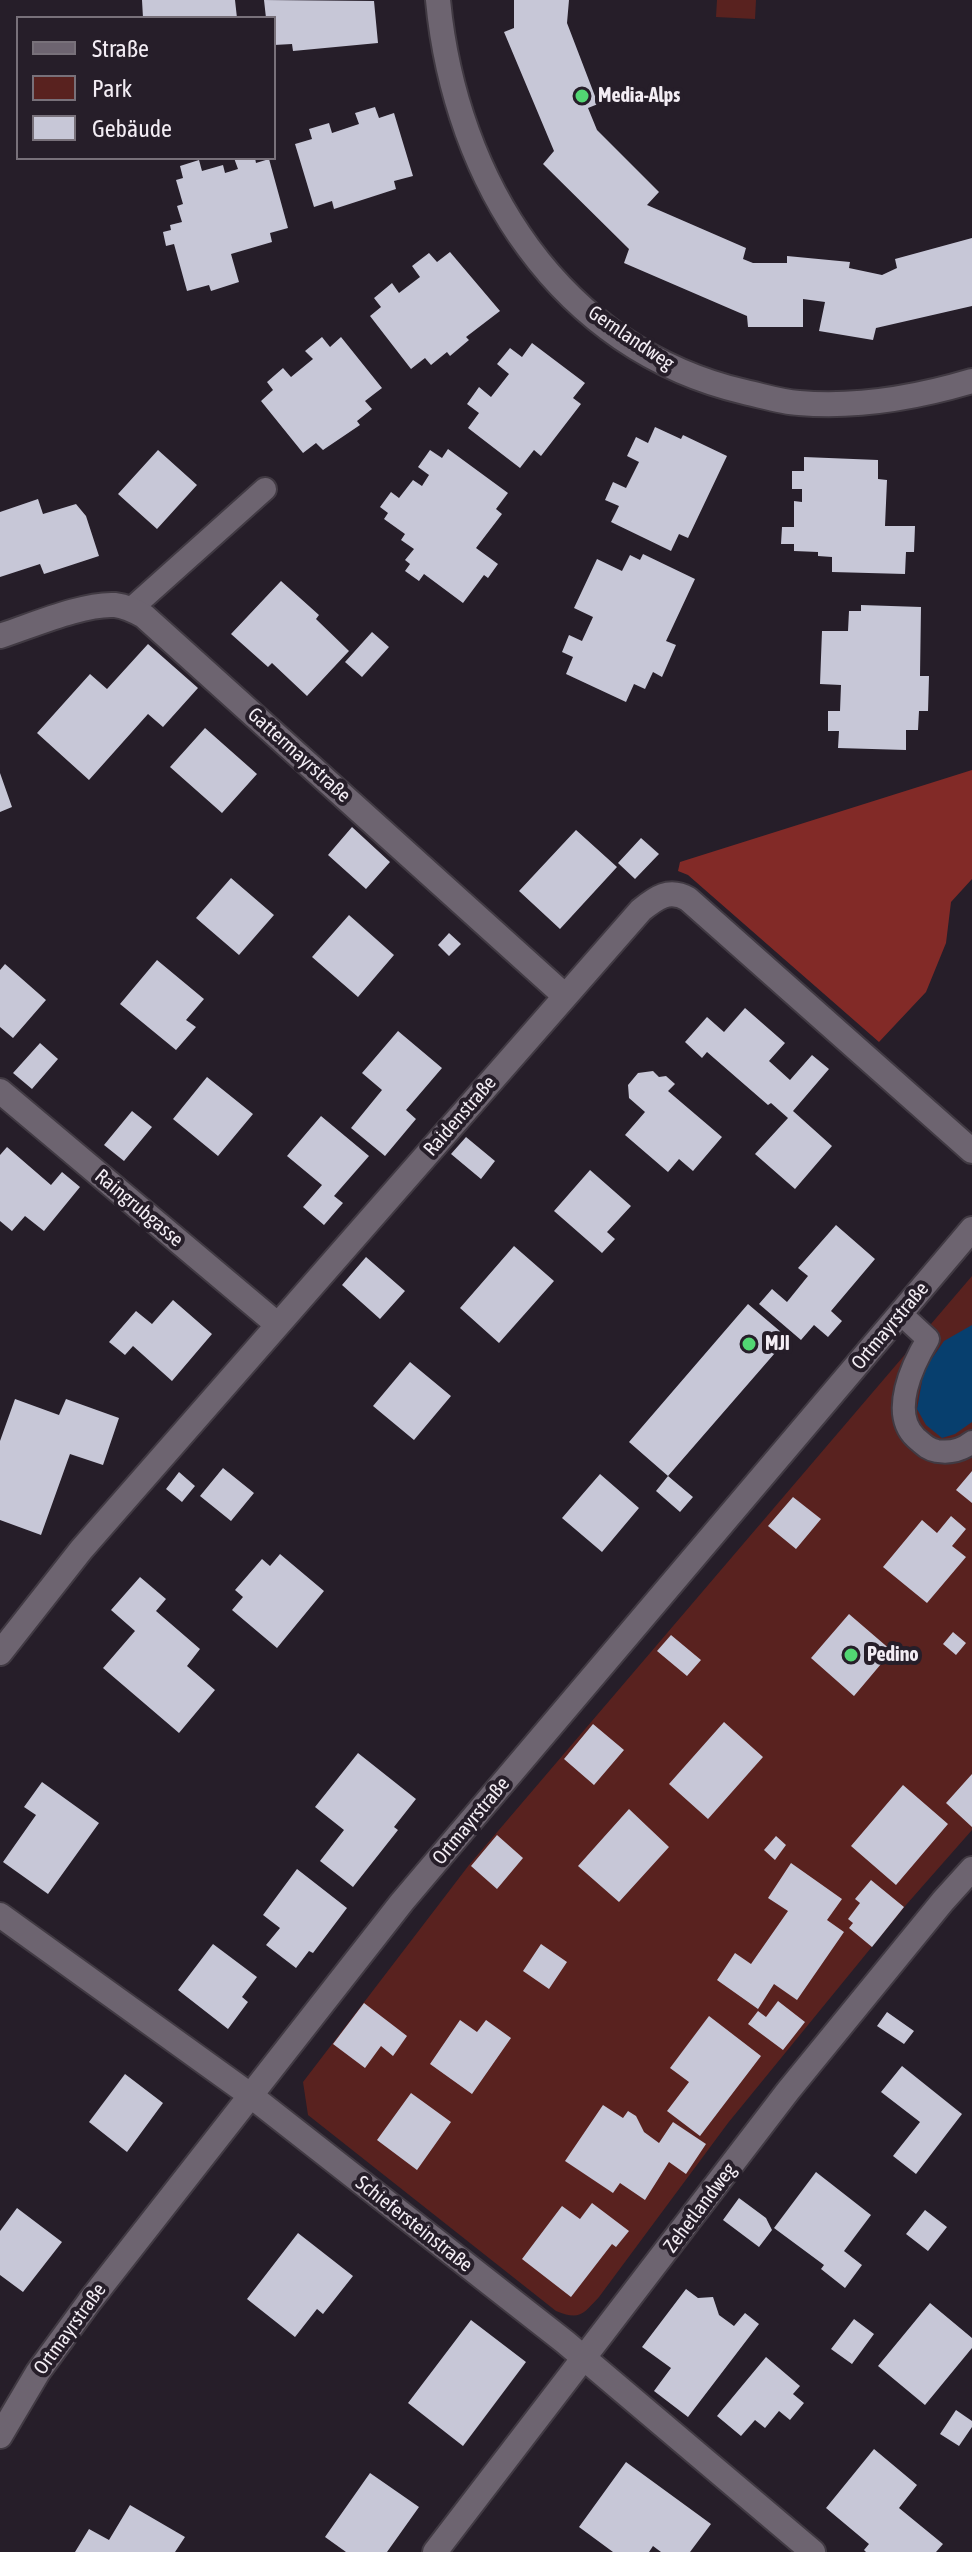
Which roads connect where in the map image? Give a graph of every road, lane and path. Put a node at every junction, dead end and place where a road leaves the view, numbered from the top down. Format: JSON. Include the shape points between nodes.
{"nodes":[{"id":1,"x":438,"y":0,"type":"edge"},
{"id":2,"x":972,"y":381,"type":"edge"},
{"id":3,"x":265,"y":489,"type":"dead end"},
{"id":4,"x":131,"y":609,"type":"junction"},
{"id":5,"x":0,"y":636,"type":"edge"},
{"id":6,"x":565,"y":996,"type":"junction"},
{"id":7,"x":0,"y":1091,"type":"edge"},
{"id":8,"x":972,"y":1151,"type":"edge"},
{"id":9,"x":972,"y":1229,"type":"edge"},
{"id":10,"x":901,"y":1314,"type":"junction"},
{"id":11,"x":278,"y":1325,"type":"junction"},
{"id":12,"x":972,"y":1442,"type":"edge"},
{"id":13,"x":0,"y":1653,"type":"edge"},
{"id":14,"x":972,"y":1869,"type":"edge"},
{"id":15,"x":0,"y":1915,"type":"edge"},
{"id":16,"x":250,"y":2095,"type":"junction"},
{"id":17,"x":585,"y":2358,"type":"junction"},
{"id":18,"x":0,"y":2436,"type":"edge"},
{"id":19,"x":435,"y":2552,"type":"edge"},
{"id":20,"x":813,"y":2552,"type":"edge"}],
"edges":[{"from":1,"to":2,"type":"street","name":"Gernlandweg","via":[[459,114],[485,180],[546,270],[621,337],[681,372],[786,402],[874,403]]},
{"from":3,"to":4,"type":"lane"},
{"from":4,"to":5,"type":"street","via":[[94,606]]},
{"from":4,"to":6,"type":"street","name":"Gattermayrstraße","via":[[159,627]]},
{"from":6,"to":8,"type":"street","name":"Raidenstraße","via":[[641,910],[655,898],[679,894]]},
{"from":6,"to":11,"type":"street","name":"Raidenstraße"},
{"from":7,"to":11,"type":"street","name":"Raingrubgasse"},
{"from":9,"to":10,"type":"street","name":"Ortmayrstraße"},
{"from":10,"to":12,"type":"lane","via":[[928,1339],[908,1381],[909,1431],[928,1449],[943,1452]]},
{"from":10,"to":16,"type":"street","name":"Ortmayrstraße","via":[[402,1902]]},
{"from":11,"to":13,"type":"street","name":"Raidenstraße","via":[[63,1570]]},
{"from":14,"to":17,"type":"street","name":"Zehetlandweg","via":[[788,2091]]},
{"from":15,"to":16,"type":"street","name":"Schiefersteinstraße"},
{"from":16,"to":17,"type":"street","name":"Schiefersteinstraße"},
{"from":16,"to":18,"type":"street","name":"Ortmayrstraße","via":[[46,2360]]},
{"from":17,"to":19,"type":"street","name":"Zehetlandweg"},
{"from":17,"to":20,"type":"street","name":"Schiefersteinstraße"}]}
